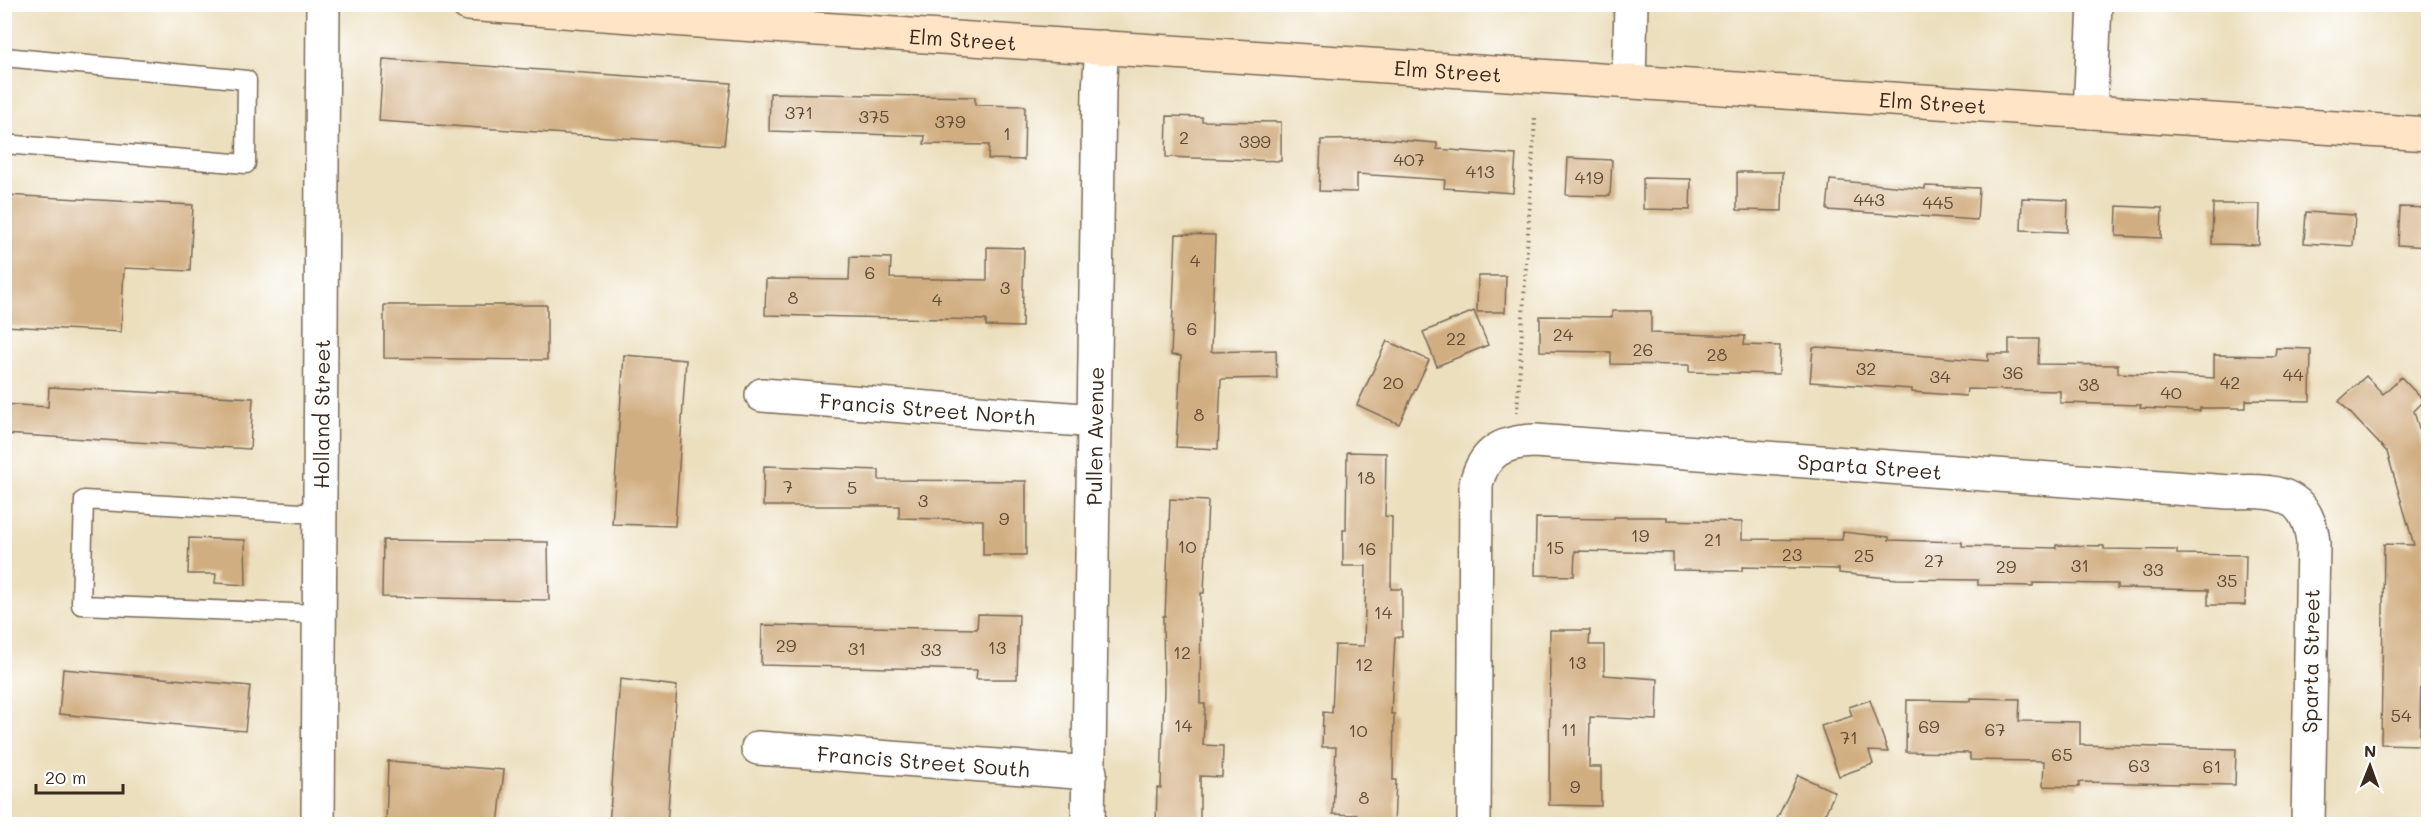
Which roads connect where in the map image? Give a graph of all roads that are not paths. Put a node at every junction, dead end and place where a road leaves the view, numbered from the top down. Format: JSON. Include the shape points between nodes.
{"nodes":[{"id":1,"x":323,"y":4,"type":"edge"},
{"id":2,"x":468,"y":4,"type":"edge"},
{"id":3,"x":1631,"y":4,"type":"edge"},
{"id":4,"x":2095,"y":4,"type":"edge"},
{"id":5,"x":726,"y":14,"type":"edge"},
{"id":6,"x":1102,"y":47,"type":"junction"},
{"id":7,"x":4,"y":57,"type":"edge"},
{"id":8,"x":1629,"y":81,"type":"junction"},
{"id":9,"x":2090,"y":112,"type":"junction"},
{"id":10,"x":2428,"y":134,"type":"edge"},
{"id":11,"x":4,"y":144,"type":"edge"},
{"id":12,"x":762,"y":395,"type":"dead end"},
{"id":13,"x":1095,"y":421,"type":"junction"},
{"id":14,"x":318,"y":514,"type":"junction"},
{"id":15,"x":319,"y":614,"type":"junction"},
{"id":16,"x":758,"y":747,"type":"dead end"},
{"id":17,"x":1090,"y":773,"type":"junction"},
{"id":18,"x":318,"y":825,"type":"edge"},
{"id":19,"x":1088,"y":825,"type":"edge"},
{"id":20,"x":1474,"y":825,"type":"edge"},
{"id":21,"x":2308,"y":825,"type":"edge"}],
"edges":[{"from":1,"to":14,"type":"street","name":"Holland Street"},
{"from":2,"to":5,"type":"main road","name":"Elm Street"},
{"from":3,"to":8,"type":"street"},
{"from":4,"to":9,"type":"street"},
{"from":5,"to":6,"type":"main road","name":"Elm Street"},
{"from":6,"to":8,"type":"main road","name":"Elm Street"},
{"from":6,"to":13,"type":"street","name":"Pullen Avenue"},
{"from":7,"to":11,"type":"lane","via":[[247,80],[246,164]]},
{"from":8,"to":9,"type":"main road","name":"Elm Street"},
{"from":9,"to":10,"type":"main road","name":"Elm Street"},
{"from":12,"to":13,"type":"street","name":"Francis Street North"},
{"from":13,"to":17,"type":"street","name":"Pullen Avenue"},
{"from":14,"to":15,"type":"street","name":"Holland Street"},
{"from":14,"to":15,"type":"lane","via":[[84,501],[81,605]]},
{"from":15,"to":18,"type":"street","name":"Holland Street"},
{"from":16,"to":17,"type":"street","name":"Francis Street South"},
{"from":17,"to":19,"type":"street","name":"Pullen Avenue"},
{"from":20,"to":21,"type":"street","name":"Sparta Street","via":[[1476,484],[1484,462],[1498,448],[1516,441],[2229,492],[2261,490],[2291,500],[2304,510],[2313,542]]}]}
